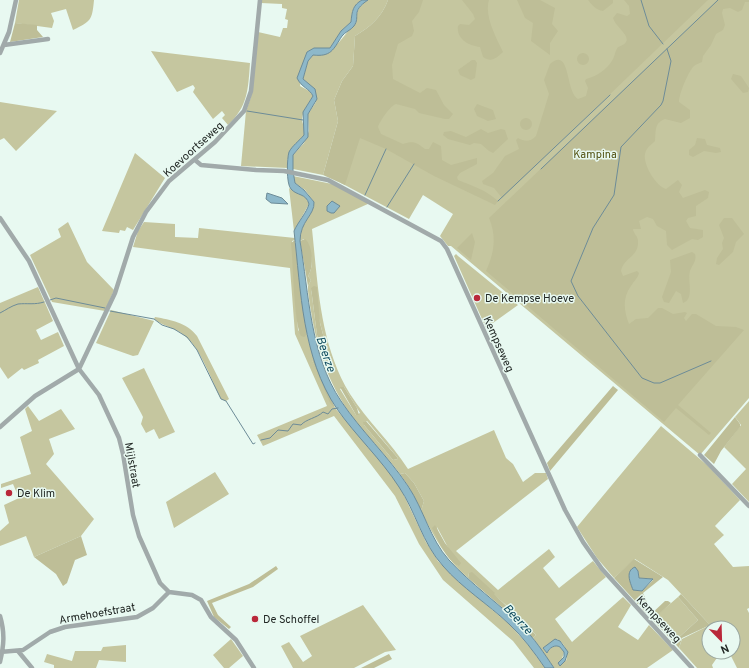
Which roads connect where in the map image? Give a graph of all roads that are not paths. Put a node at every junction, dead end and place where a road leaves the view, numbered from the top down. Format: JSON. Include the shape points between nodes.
{"nodes":[{"id":1,"x":16,"y":0,"type":"edge"},
{"id":2,"x":260,"y":0,"type":"edge"},
{"id":3,"x":48,"y":39,"type":"dead end"},
{"id":4,"x":4,"y":45,"type":"junction"},
{"id":5,"x":0,"y":53,"type":"edge"},
{"id":6,"x":195,"y":160,"type":"junction"},
{"id":7,"x":0,"y":218,"type":"edge"},
{"id":8,"x":79,"y":369,"type":"junction"},
{"id":9,"x":0,"y":427,"type":"edge"},
{"id":10,"x":700,"y":455,"type":"dead end"},
{"id":11,"x":749,"y":506,"type":"edge"},
{"id":12,"x":169,"y":592,"type":"junction"},
{"id":13,"x":0,"y":616,"type":"edge"},
{"id":14,"x":18,"y":651,"type":"junction"},
{"id":15,"x":1,"y":652,"type":"edge"},
{"id":16,"x":0,"y":662,"type":"edge"},
{"id":17,"x":32,"y":668,"type":"edge"},
{"id":18,"x":254,"y":668,"type":"edge"},
{"id":19,"x":692,"y":668,"type":"edge"}],
"edges":[{"from":1,"to":4,"type":"street"},
{"from":2,"to":6,"type":"street","name":"Koevoortseweg","via":[[251,91],[246,107],[235,123]]},
{"from":3,"to":4,"type":"street"},
{"from":4,"to":5,"type":"street"},
{"from":6,"to":8,"type":"street","name":"Koevoortseweg","via":[[170,180],[136,228],[117,288]]},
{"from":6,"to":19,"type":"street","name":"Kempseweg","via":[[206,165],[288,171],[323,178],[437,238],[444,245],[575,530],[602,569]]},
{"from":7,"to":8,"type":"street","name":"Mijlstraat","via":[[29,261]]},
{"from":8,"to":9,"type":"street","via":[[35,396]]},
{"from":8,"to":12,"type":"street","name":"Mijlstraat","via":[[99,395],[119,438],[137,530],[160,583]]},
{"from":10,"to":11,"type":"street"},
{"from":12,"to":14,"type":"street","name":"Armehoefstraat","via":[[142,615],[65,627],[50,632],[29,647]]},
{"from":12,"to":18,"type":"street","via":[[192,595],[201,600],[211,617],[236,640]]},
{"from":13,"to":15,"type":"street","via":[[4,631]]},
{"from":14,"to":15,"type":"street","name":"Armehoefstraat"},
{"from":14,"to":17,"type":"street"},
{"from":15,"to":16,"type":"street"}]}
